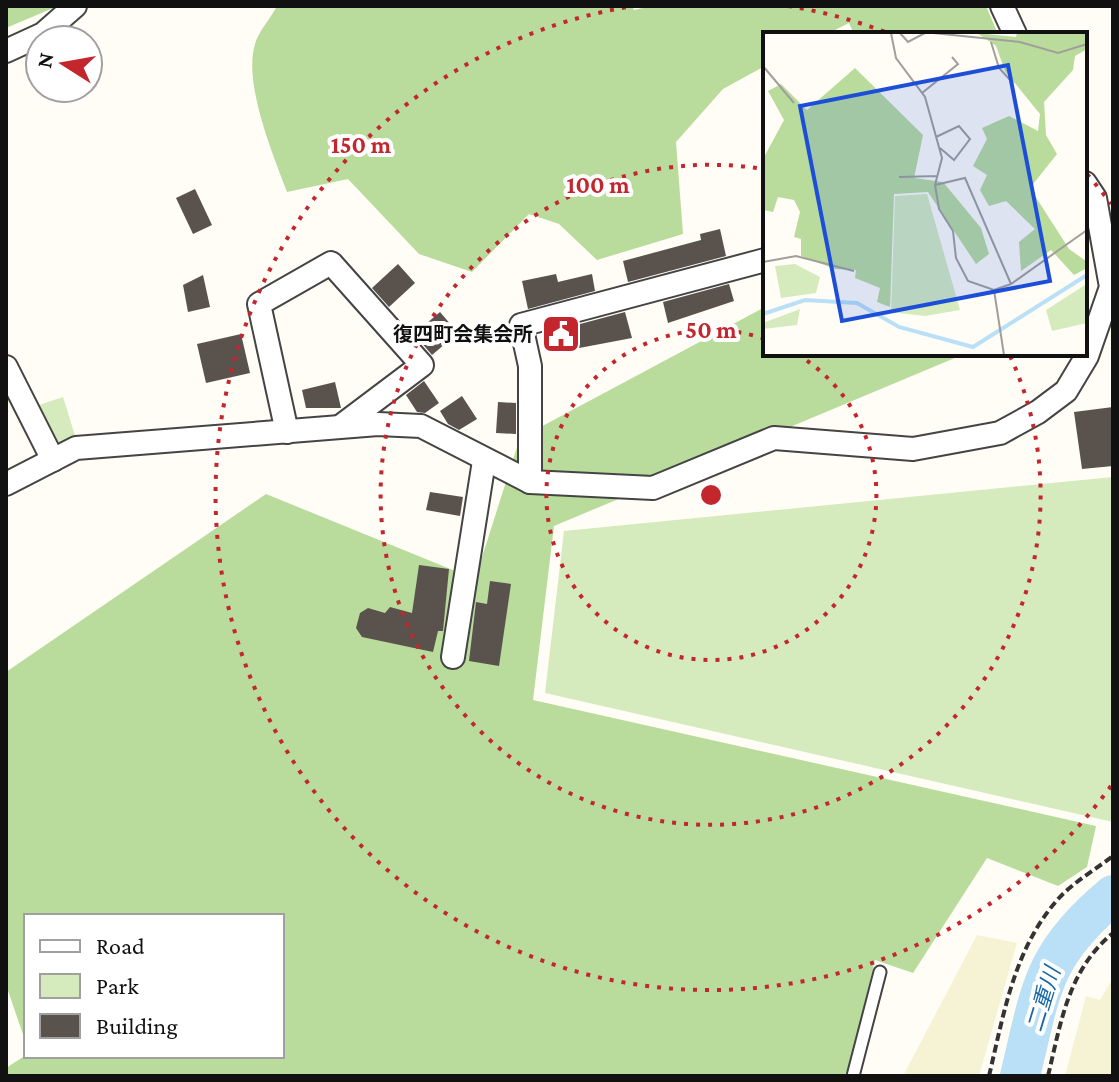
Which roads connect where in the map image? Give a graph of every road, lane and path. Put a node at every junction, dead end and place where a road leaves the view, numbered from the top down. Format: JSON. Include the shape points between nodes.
{"nodes":[{"id":1,"x":75,"y":6,"type":"edge"},
{"id":2,"x":1002,"y":6,"type":"edge"},
{"id":3,"x":1014,"y":32,"type":"edge"},
{"id":4,"x":6,"y":51,"type":"edge"},
{"id":5,"x":1088,"y":194,"type":"edge"},
{"id":6,"x":763,"y":261,"type":"edge"},
{"id":7,"x":1112,"y":287,"type":"edge"},
{"id":8,"x":6,"y":367,"type":"edge"},
{"id":9,"x":341,"y":426,"type":"junction"},
{"id":10,"x":287,"y":432,"type":"junction"},
{"id":11,"x":53,"y":460,"type":"junction"},
{"id":12,"x":484,"y":461,"type":"junction"},
{"id":13,"x":530,"y":482,"type":"junction"},
{"id":14,"x":6,"y":484,"type":"edge"},
{"id":15,"x":453,"y":657,"type":"dead end"},
{"id":16,"x":1113,"y":856,"type":"edge"},
{"id":17,"x":1113,"y":933,"type":"edge"},
{"id":18,"x":880,"y":972,"type":"dead end"},
{"id":19,"x":853,"y":1076,"type":"edge"},
{"id":20,"x":989,"y":1076,"type":"edge"},
{"id":21,"x":1048,"y":1076,"type":"edge"}],
"edges":[{"from":1,"to":4,"type":"street","via":[[43,34]]},
{"from":2,"to":3,"type":"street"},
{"from":5,"to":7,"type":"street"},
{"from":6,"to":13,"type":"street","via":[[521,325],[530,366]]},
{"from":7,"to":13,"type":"street","via":[[1087,356],[1066,391],[1000,433],[913,449],[774,438],[653,488]]},
{"from":8,"to":11,"type":"street"},
{"from":9,"to":10,"type":"street"},
{"from":9,"to":10,"type":"street","via":[[422,365],[331,263],[259,304]]},
{"from":9,"to":12,"type":"street","via":[[421,426]]},
{"from":10,"to":11,"type":"street","via":[[76,448]]},
{"from":11,"to":14,"type":"street"},
{"from":12,"to":13,"type":"street"},
{"from":12,"to":15,"type":"street"},
{"from":16,"to":20,"type":"path","via":[[1061,896],[1031,935],[1011,984]]},
{"from":17,"to":21,"type":"path","via":[[1095,947],[1077,973]]},
{"from":18,"to":19,"type":"lane"}]}
